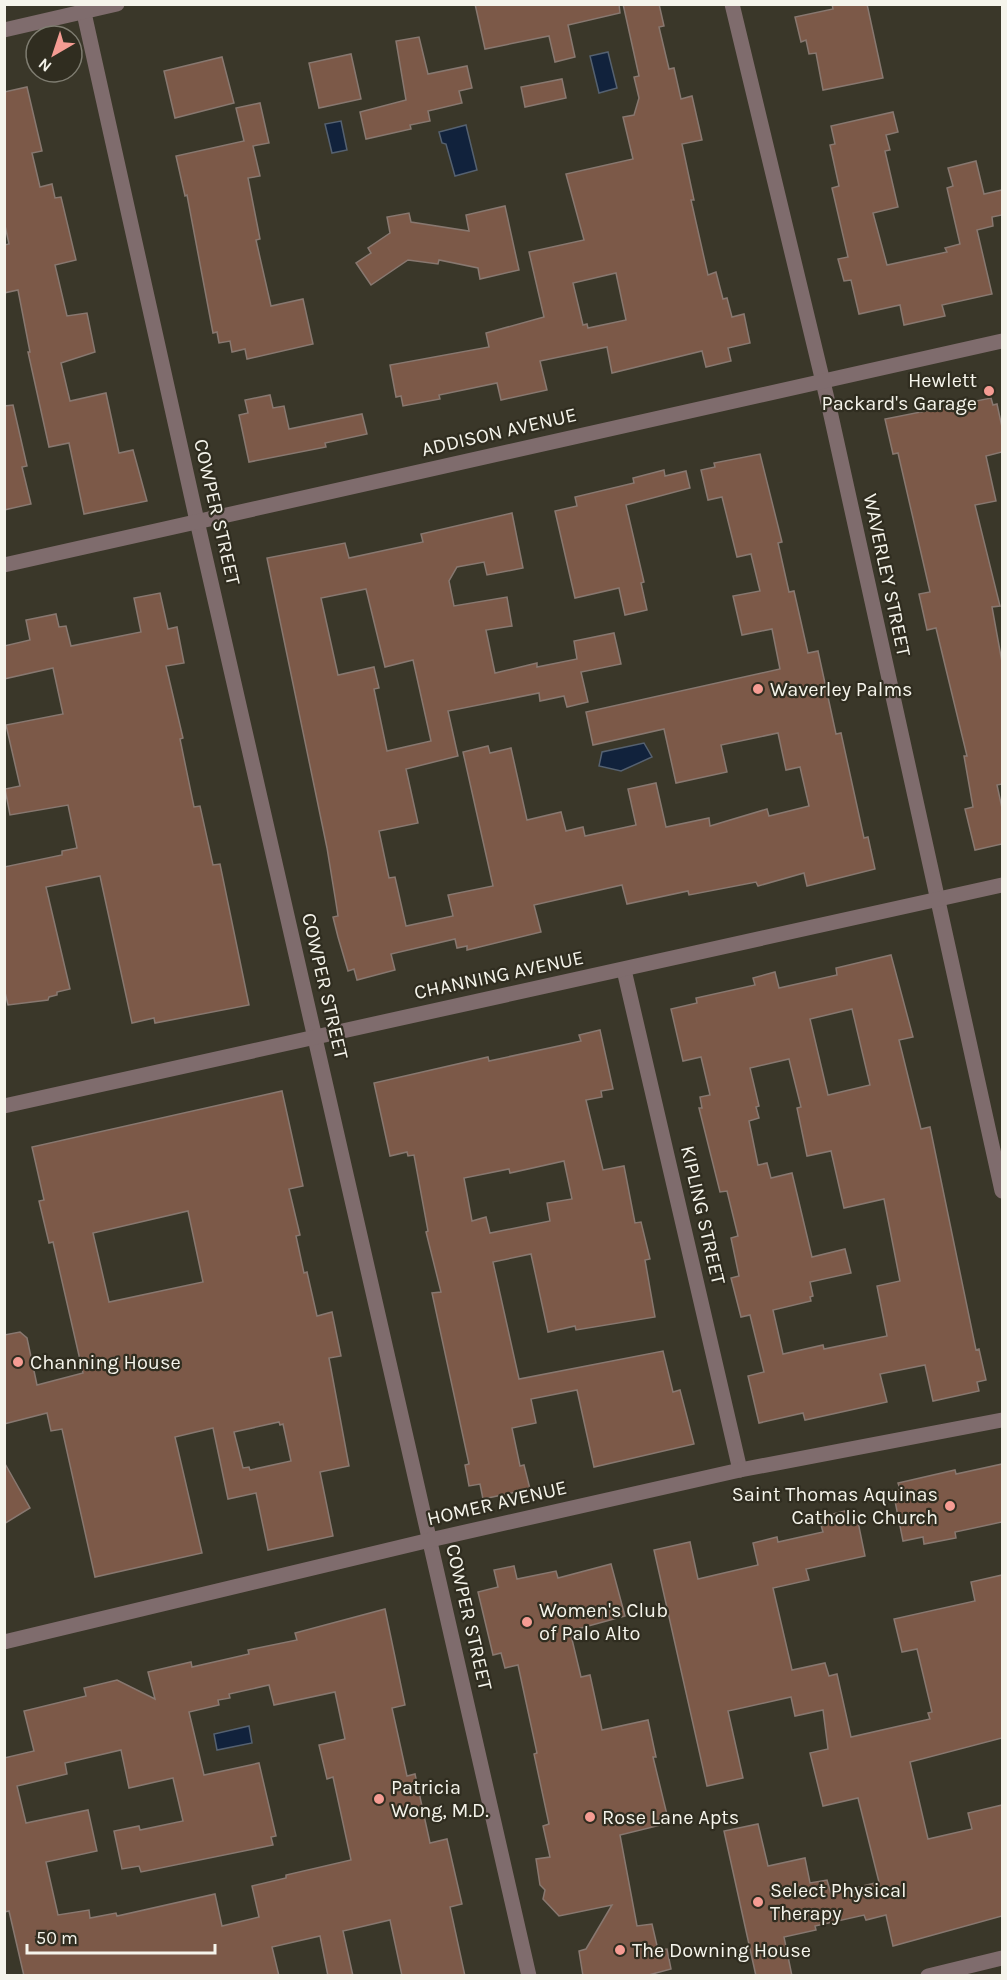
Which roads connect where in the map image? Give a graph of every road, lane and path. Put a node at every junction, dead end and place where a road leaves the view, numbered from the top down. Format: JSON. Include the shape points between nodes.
{"nodes":[{"id":1,"x":117,"y":4,"type":"edge"},
{"id":2,"x":732,"y":4,"type":"edge"},
{"id":3,"x":83,"y":8,"type":"edge"},
{"id":4,"x":4,"y":30,"type":"edge"},
{"id":5,"x":1002,"y":341,"type":"edge"},
{"id":6,"x":822,"y":382,"type":"junction"},
{"id":7,"x":197,"y":521,"type":"junction"},
{"id":8,"x":4,"y":565,"type":"edge"},
{"id":9,"x":1002,"y":885,"type":"edge"},
{"id":10,"x":938,"y":899,"type":"junction"},
{"id":11,"x":624,"y":970,"type":"junction"},
{"id":12,"x":315,"y":1035,"type":"junction"},
{"id":13,"x":4,"y":1106,"type":"edge"},
{"id":14,"x":1002,"y":1191,"type":"edge"},
{"id":15,"x":1002,"y":1420,"type":"edge"},
{"id":16,"x":740,"y":1470,"type":"junction"},
{"id":17,"x":430,"y":1540,"type":"junction"},
{"id":18,"x":4,"y":1642,"type":"edge"},
{"id":19,"x":1002,"y":1958,"type":"edge"},
{"id":20,"x":529,"y":1976,"type":"edge"},
{"id":21,"x":928,"y":1976,"type":"edge"}],
"edges":[{"from":1,"to":3,"type":"street"},
{"from":2,"to":6,"type":"street","name":"WAVERLEY STREET"},
{"from":3,"to":4,"type":"street"},
{"from":3,"to":7,"type":"street","name":"COWPER STREET"},
{"from":5,"to":6,"type":"street","name":"ADDISON AVENUE"},
{"from":6,"to":7,"type":"street","name":"ADDISON AVENUE"},
{"from":6,"to":10,"type":"street","name":"WAVERLEY STREET"},
{"from":7,"to":8,"type":"street","name":"ADDISON AVENUE"},
{"from":7,"to":12,"type":"street","name":"COWPER STREET"},
{"from":9,"to":10,"type":"street","name":"CHANNING AVENUE"},
{"from":10,"to":11,"type":"street","name":"CHANNING AVENUE"},
{"from":10,"to":14,"type":"street","name":"WAVERLEY STREET"},
{"from":11,"to":12,"type":"street","name":"CHANNING AVENUE"},
{"from":11,"to":16,"type":"street","name":"KIPLING STREET"},
{"from":12,"to":13,"type":"street","name":"CHANNING AVENUE"},
{"from":12,"to":17,"type":"street","name":"COWPER STREET"},
{"from":15,"to":16,"type":"street","name":"HOMER AVENUE"},
{"from":16,"to":17,"type":"street","name":"HOMER AVENUE"},
{"from":17,"to":18,"type":"street","name":"HOMER AVENUE"},
{"from":17,"to":20,"type":"street","name":"COWPER STREET"},
{"from":19,"to":21,"type":"street"}]}
